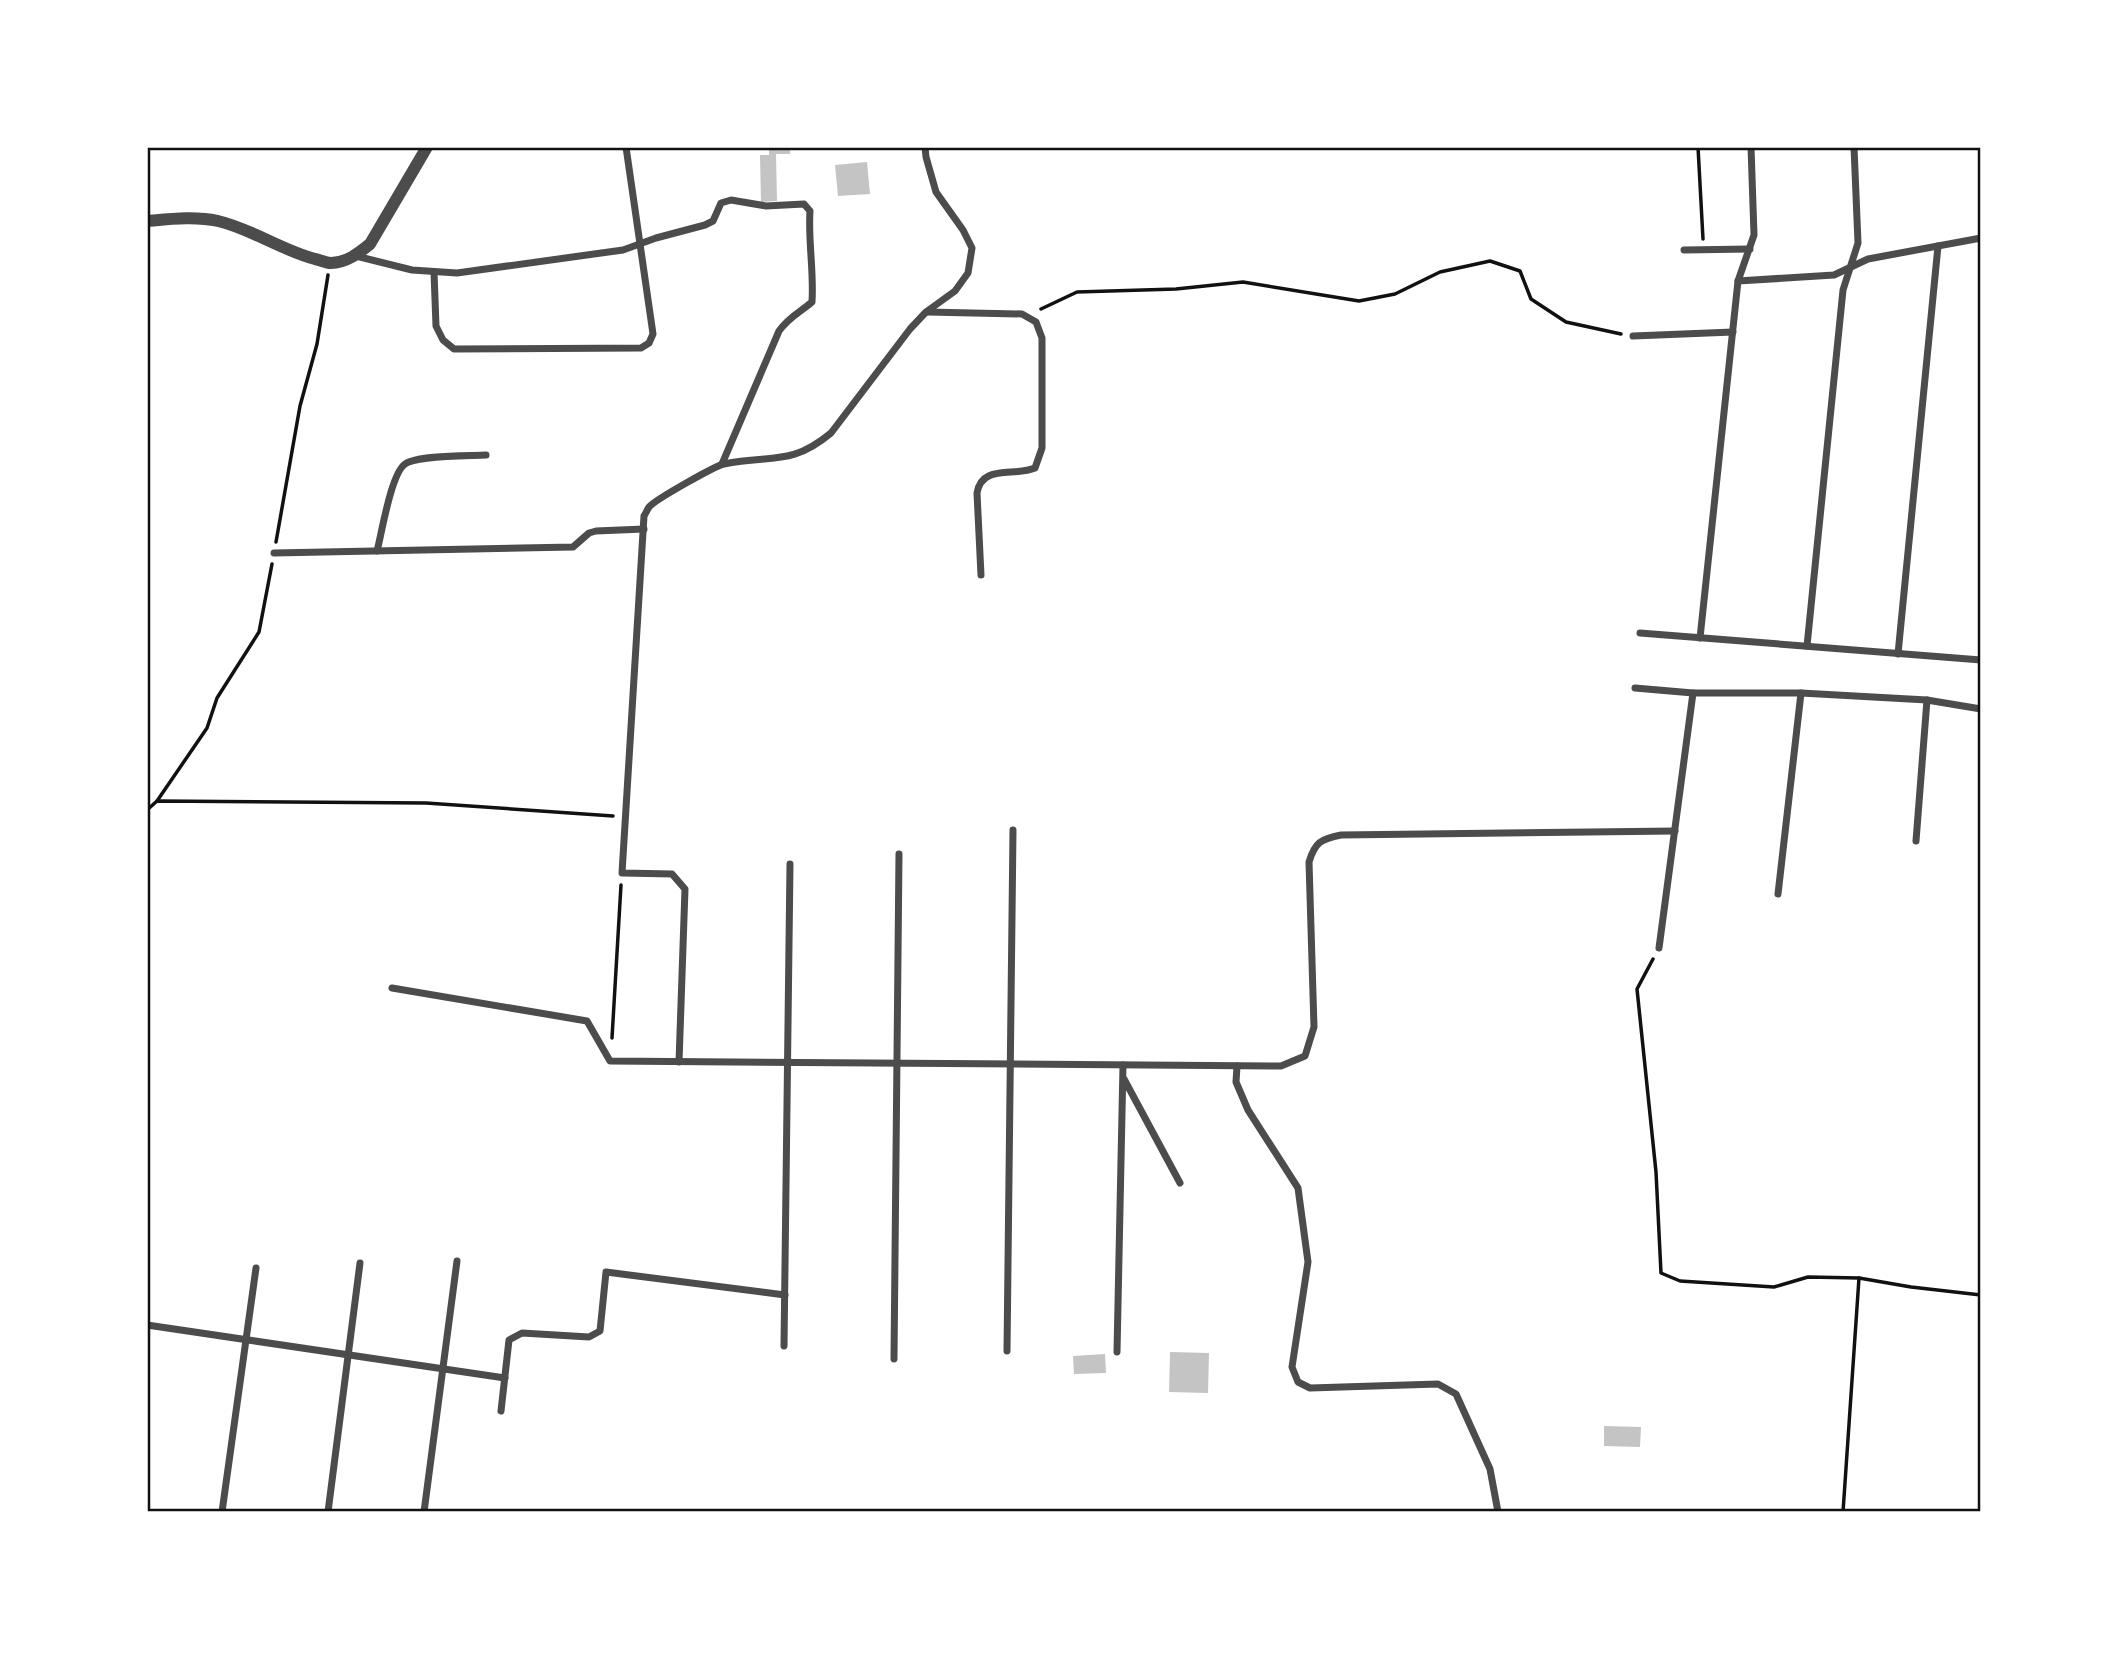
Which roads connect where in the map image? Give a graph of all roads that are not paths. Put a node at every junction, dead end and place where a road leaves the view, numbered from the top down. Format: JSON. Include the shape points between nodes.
{"nodes":[{"id":1,"x":427,"y":147,"type":"edge"},
{"id":2,"x":626,"y":147,"type":"edge"},
{"id":3,"x":925,"y":147,"type":"edge"},
{"id":4,"x":1751,"y":147,"type":"edge"},
{"id":5,"x":1854,"y":147,"type":"edge"},
{"id":6,"x":147,"y":221,"type":"edge"},
{"id":7,"x":1981,"y":238,"type":"edge"},
{"id":8,"x":639,"y":245,"type":"junction"},
{"id":9,"x":1938,"y":246,"type":"junction"},
{"id":10,"x":1749,"y":249,"type":"junction"},
{"id":11,"x":1684,"y":250,"type":"dead end"},
{"id":12,"x":355,"y":256,"type":"junction"},
{"id":13,"x":1850,"y":267,"type":"junction"},
{"id":14,"x":434,"y":272,"type":"junction"},
{"id":15,"x":1738,"y":281,"type":"junction"},
{"id":16,"x":926,"y":312,"type":"junction"},
{"id":17,"x":1733,"y":332,"type":"junction"},
{"id":18,"x":1633,"y":336,"type":"road end"},
{"id":19,"x":486,"y":455,"type":"dead end"},
{"id":20,"x":722,"y":464,"type":"junction"},
{"id":21,"x":643,"y":529,"type":"junction"},
{"id":22,"x":377,"y":551,"type":"junction"},
{"id":23,"x":274,"y":554,"type":"road end"},
{"id":24,"x":981,"y":575,"type":"dead end"},
{"id":25,"x":1640,"y":633,"type":"dead end"},
{"id":26,"x":1700,"y":638,"type":"junction"},
{"id":27,"x":1807,"y":646,"type":"junction"},
{"id":28,"x":1898,"y":654,"type":"junction"},
{"id":29,"x":1981,"y":660,"type":"edge"},
{"id":30,"x":1635,"y":688,"type":"dead end"},
{"id":31,"x":1693,"y":693,"type":"junction"},
{"id":32,"x":1801,"y":693,"type":"junction"},
{"id":33,"x":1927,"y":700,"type":"junction"},
{"id":34,"x":1981,"y":709,"type":"edge"},
{"id":35,"x":1013,"y":830,"type":"dead end"},
{"id":36,"x":1675,"y":831,"type":"junction"},
{"id":37,"x":1916,"y":841,"type":"dead end"},
{"id":38,"x":899,"y":854,"type":"dead end"},
{"id":39,"x":790,"y":864,"type":"dead end"},
{"id":40,"x":1778,"y":894,"type":"dead end"},
{"id":41,"x":1659,"y":948,"type":"road end"},
{"id":42,"x":392,"y":988,"type":"dead end"},
{"id":43,"x":679,"y":1062,"type":"junction"},
{"id":44,"x":788,"y":1063,"type":"junction"},
{"id":45,"x":897,"y":1064,"type":"junction"},
{"id":46,"x":1010,"y":1065,"type":"junction"},
{"id":47,"x":1123,"y":1065,"type":"junction"},
{"id":48,"x":1237,"y":1066,"type":"junction"},
{"id":49,"x":1122,"y":1076,"type":"junction"},
{"id":50,"x":1180,"y":1183,"type":"dead end"},
{"id":51,"x":457,"y":1261,"type":"dead end"},
{"id":52,"x":360,"y":1263,"type":"dead end"},
{"id":53,"x":256,"y":1268,"type":"dead end"},
{"id":54,"x":785,"y":1295,"type":"junction"},
{"id":55,"x":147,"y":1325,"type":"edge"},
{"id":56,"x":246,"y":1340,"type":"junction"},
{"id":57,"x":785,"y":1346,"type":"dead end"},
{"id":58,"x":1007,"y":1351,"type":"dead end"},
{"id":59,"x":1118,"y":1352,"type":"dead end"},
{"id":60,"x":348,"y":1355,"type":"junction"},
{"id":61,"x":894,"y":1359,"type":"dead end"},
{"id":62,"x":443,"y":1369,"type":"junction"},
{"id":63,"x":505,"y":1378,"type":"junction"},
{"id":64,"x":501,"y":1411,"type":"dead end"},
{"id":65,"x":222,"y":1512,"type":"edge"},
{"id":66,"x":328,"y":1512,"type":"edge"},
{"id":67,"x":425,"y":1512,"type":"edge"},
{"id":68,"x":1498,"y":1512,"type":"edge"}],
"edges":[{"from":1,"to":12,"type":"street","via":[[370,244]]},
{"from":2,"to":8,"type":"street"},
{"from":3,"to":16,"type":"street","via":[[936,192],[972,248],[968,273],[955,291]]},
{"from":4,"to":10,"type":"street","via":[[1755,235]]},
{"from":5,"to":13,"type":"street","via":[[1858,243]]},
{"from":6,"to":12,"type":"street","via":[[216,221],[303,256],[331,263]]},
{"from":7,"to":9,"type":"street"},
{"from":8,"to":14,"type":"street","via":[[457,274]]},
{"from":8,"to":14,"type":"street","via":[[653,334],[641,348],[454,349],[436,326]]},
{"from":8,"to":20,"type":"street","via":[[713,221],[721,203],[804,204],[810,211],[812,302],[789,317],[779,331]]},
{"from":9,"to":13,"type":"street","via":[[1868,259]]},
{"from":9,"to":28,"type":"street"},
{"from":10,"to":11,"type":"street"},
{"from":10,"to":15,"type":"street"},
{"from":12,"to":14,"type":"street"},
{"from":13,"to":15,"type":"street","via":[[1834,275]]},
{"from":13,"to":27,"type":"street","via":[[1843,290]]},
{"from":15,"to":17,"type":"street"},
{"from":16,"to":20,"type":"street","via":[[818,444],[786,458]]},
{"from":16,"to":24,"type":"street","via":[[1022,314],[1036,322],[1042,338],[1042,448],[1035,468],[995,473],[979,483]]},
{"from":17,"to":18,"type":"street"},
{"from":17,"to":26,"type":"street"},
{"from":19,"to":22,"type":"street","via":[[406,463],[396,475]]},
{"from":20,"to":21,"type":"street","via":[[650,506]]},
{"from":21,"to":22,"type":"street","via":[[596,531],[573,547]]},
{"from":21,"to":43,"type":"street","via":[[622,873],[672,874],[685,889]]},
{"from":22,"to":23,"type":"street"},
{"from":25,"to":26,"type":"street"},
{"from":26,"to":27,"type":"street"},
{"from":27,"to":28,"type":"street"},
{"from":28,"to":29,"type":"street"},
{"from":30,"to":31,"type":"street"},
{"from":31,"to":32,"type":"street"},
{"from":31,"to":36,"type":"street"},
{"from":32,"to":33,"type":"street"},
{"from":32,"to":40,"type":"street"},
{"from":33,"to":34,"type":"street"},
{"from":33,"to":37,"type":"street"},
{"from":35,"to":46,"type":"street"},
{"from":36,"to":41,"type":"street"},
{"from":36,"to":48,"type":"street","via":[[1341,835],[1325,839],[1313,847],[1309,862],[1314,1027],[1305,1056],[1281,1066]]},
{"from":38,"to":45,"type":"street"},
{"from":39,"to":44,"type":"street"},
{"from":42,"to":43,"type":"street","via":[[587,1021],[610,1061]]},
{"from":43,"to":44,"type":"street"},
{"from":44,"to":45,"type":"street"},
{"from":44,"to":54,"type":"street"},
{"from":45,"to":46,"type":"street"},
{"from":45,"to":61,"type":"street"},
{"from":46,"to":47,"type":"street"},
{"from":46,"to":58,"type":"street"},
{"from":47,"to":48,"type":"street"},
{"from":47,"to":49,"type":"street"},
{"from":48,"to":68,"type":"street","via":[[1236,1082],[1248,1110],[1298,1188],[1308,1262],[1292,1367],[1298,1382],[1310,1388],[1438,1384],[1456,1394],[1490,1469]]},
{"from":49,"to":50,"type":"street"},
{"from":49,"to":59,"type":"street"},
{"from":51,"to":62,"type":"street"},
{"from":52,"to":60,"type":"street"},
{"from":53,"to":56,"type":"street"},
{"from":54,"to":57,"type":"street"},
{"from":54,"to":63,"type":"street","via":[[606,1272],[600,1331],[589,1337],[522,1333],[509,1340]]},
{"from":55,"to":56,"type":"street"},
{"from":56,"to":60,"type":"street"},
{"from":56,"to":65,"type":"street"},
{"from":60,"to":62,"type":"street"},
{"from":60,"to":66,"type":"street"},
{"from":62,"to":63,"type":"street"},
{"from":62,"to":67,"type":"street"},
{"from":63,"to":64,"type":"street"}]}
